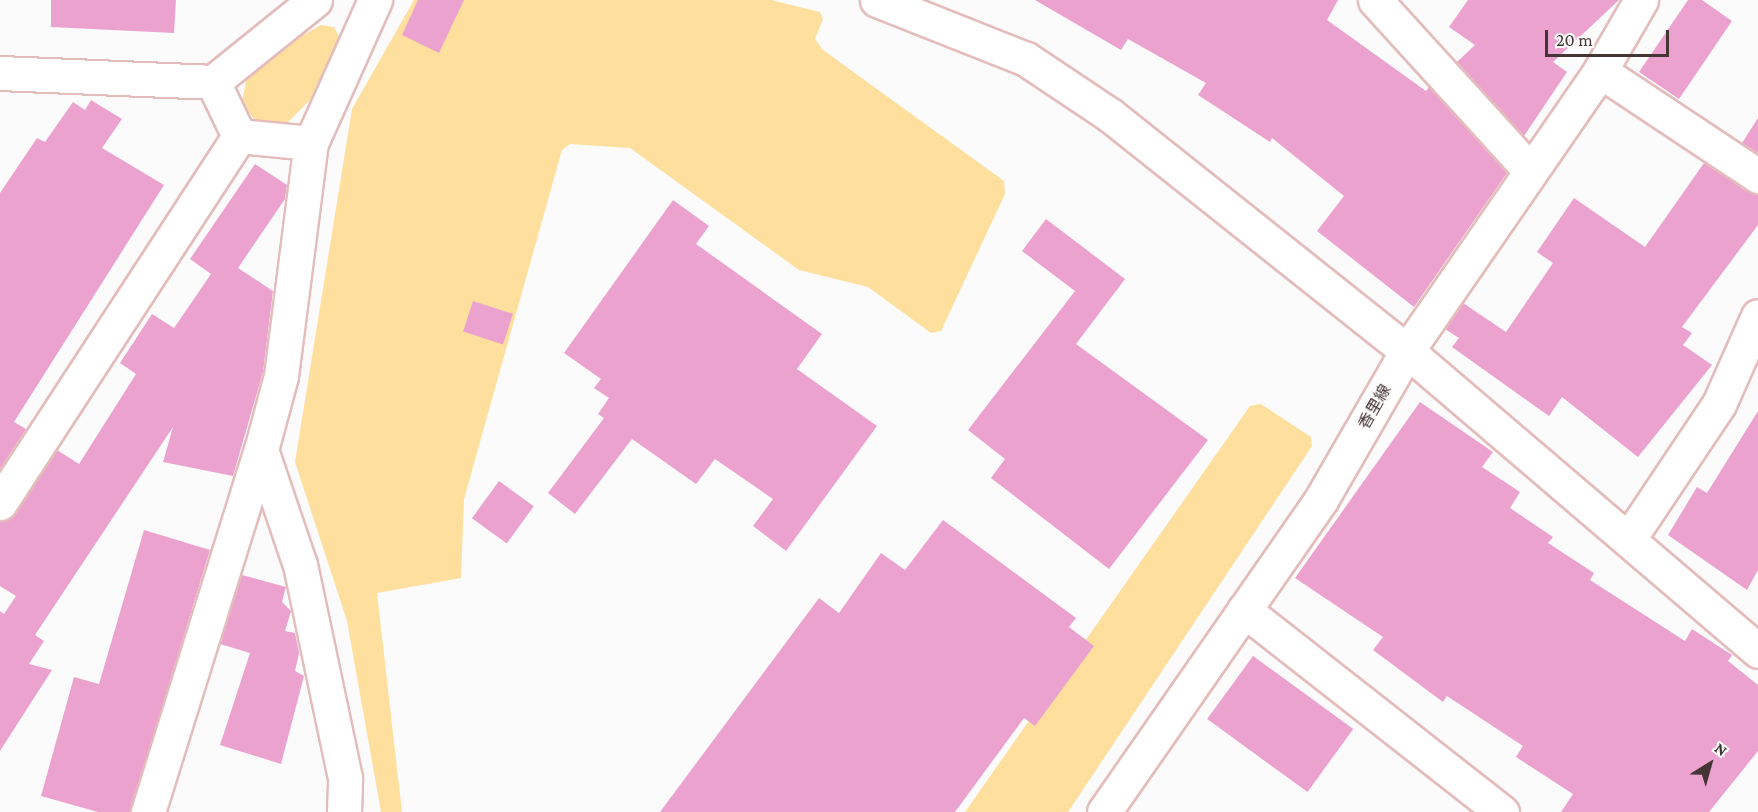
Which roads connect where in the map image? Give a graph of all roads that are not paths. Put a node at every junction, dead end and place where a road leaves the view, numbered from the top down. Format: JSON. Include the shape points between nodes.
{"nodes":[{"id":1,"x":315,"y":0,"type":"edge"},
{"id":2,"x":375,"y":0,"type":"edge"},
{"id":3,"x":877,"y":0,"type":"edge"},
{"id":4,"x":1375,"y":0,"type":"edge"},
{"id":5,"x":1641,"y":0,"type":"edge"},
{"id":6,"x":1600,"y":70,"type":"junction"},
{"id":7,"x":5,"y":82,"type":"edge"},
{"id":8,"x":213,"y":82,"type":"junction"},
{"id":9,"x":239,"y":136,"type":"junction"},
{"id":10,"x":311,"y":143,"type":"junction"},
{"id":11,"x":1529,"y":169,"type":"junction"},
{"id":12,"x":1758,"y":176,"type":"edge"},
{"id":13,"x":1758,"y":316,"type":"edge"},
{"id":14,"x":1407,"y":351,"type":"junction"},
{"id":15,"x":261,"y":450,"type":"junction"},
{"id":16,"x":0,"y":503,"type":"edge"},
{"id":17,"x":1630,"y":537,"type":"junction"},
{"id":18,"x":1244,"y":610,"type":"junction"},
{"id":19,"x":1758,"y":651,"type":"edge"},
{"id":20,"x":148,"y":812,"type":"edge"},
{"id":21,"x":344,"y":812,"type":"edge"},
{"id":22,"x":1104,"y":812,"type":"edge"},
{"id":23,"x":1502,"y":812,"type":"edge"}],
"edges":[{"from":1,"to":8,"type":"street"},
{"from":2,"to":10,"type":"street"},
{"from":3,"to":14,"type":"street","via":[[1026,59],[1110,115]]},
{"from":4,"to":11,"type":"street"},
{"from":5,"to":6,"type":"street","name":"香里線"},
{"from":6,"to":11,"type":"street","name":"香里線"},
{"from":6,"to":12,"type":"street"},
{"from":7,"to":8,"type":"street"},
{"from":8,"to":9,"type":"street"},
{"from":9,"to":10,"type":"street"},
{"from":9,"to":16,"type":"street"},
{"from":10,"to":15,"type":"street","via":[[281,376]]},
{"from":11,"to":14,"type":"street","name":"香里線"},
{"from":13,"to":17,"type":"street","via":[[1719,404]]},
{"from":14,"to":17,"type":"street"},
{"from":14,"to":18,"type":"street","name":"香里線","via":[[1322,498]]},
{"from":15,"to":20,"type":"street"},
{"from":15,"to":21,"type":"street","via":[[300,565],[345,778]]},
{"from":17,"to":19,"type":"street"},
{"from":18,"to":22,"type":"street","name":"香里線"},
{"from":18,"to":23,"type":"street"}]}
